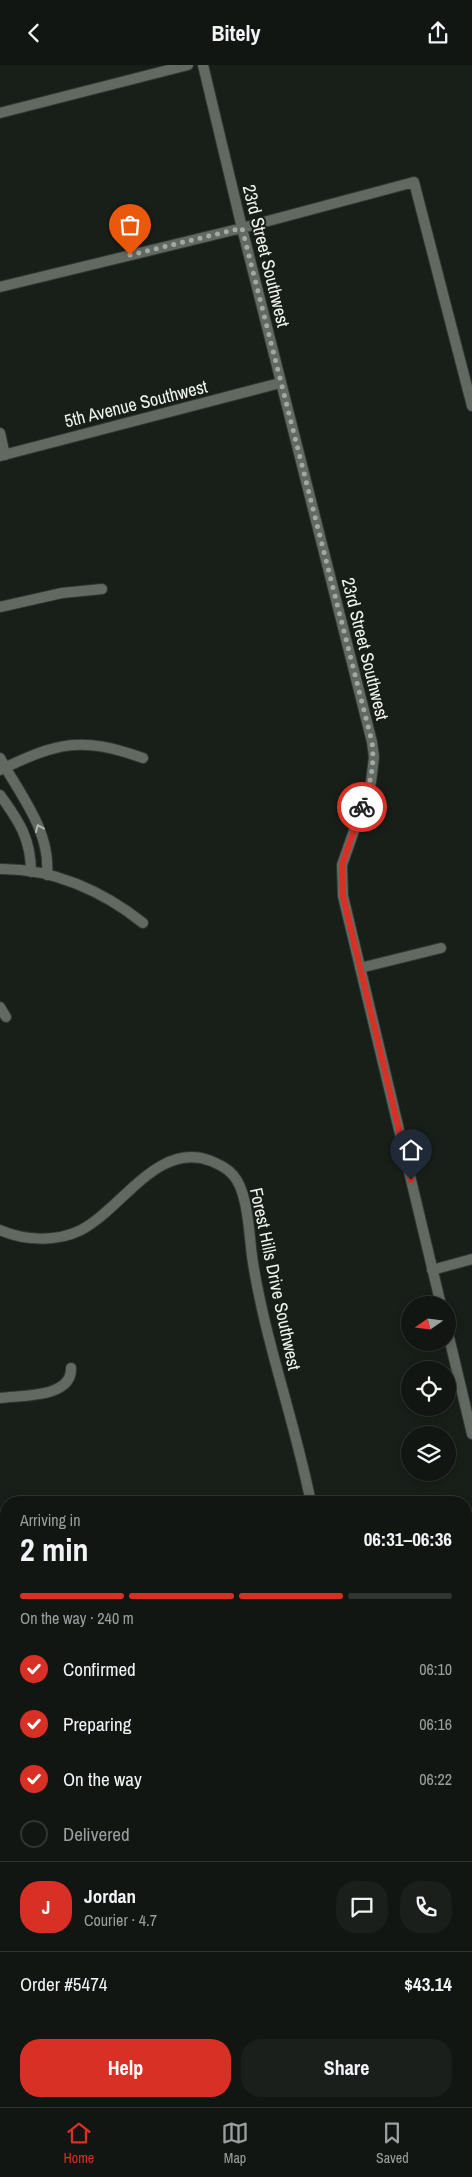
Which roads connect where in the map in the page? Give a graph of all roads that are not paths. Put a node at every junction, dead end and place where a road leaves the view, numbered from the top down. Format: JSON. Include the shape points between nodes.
{"nodes":[{"id":1,"x":188,"y":65,"type":"edge"},
{"id":2,"x":203,"y":65,"type":"edge"},
{"id":3,"x":0,"y":113,"type":"edge"},
{"id":4,"x":242,"y":228,"type":"junction"},
{"id":5,"x":0,"y":287,"type":"edge"},
{"id":6,"x":280,"y":383,"type":"junction"},
{"id":7,"x":472,"y":406,"type":"edge"},
{"id":8,"x":0,"y":433,"type":"edge"},
{"id":9,"x":2,"y":455,"type":"edge"},
{"id":10,"x":102,"y":589,"type":"dead end"},
{"id":11,"x":0,"y":607,"type":"edge"},
{"id":12,"x":144,"y":759,"type":"dead end"},
{"id":13,"x":2,"y":765,"type":"edge"},
{"id":14,"x":0,"y":795,"type":"edge"},
{"id":15,"x":0,"y":869,"type":"edge"},
{"id":16,"x":31,"y":872,"type":"junction"},
{"id":17,"x":47,"y":875,"type":"junction"},
{"id":18,"x":142,"y":923,"type":"dead end"},
{"id":19,"x":441,"y":948,"type":"dead end"},
{"id":20,"x":360,"y":969,"type":"junction"},
{"id":21,"x":0,"y":1007,"type":"edge"},
{"id":22,"x":6,"y":1017,"type":"dead end"},
{"id":23,"x":0,"y":1230,"type":"edge"},
{"id":24,"x":472,"y":1259,"type":"edge"},
{"id":25,"x":432,"y":1269,"type":"junction"},
{"id":26,"x":439,"y":1296,"type":"edge"},
{"id":27,"x":452,"y":1351,"type":"edge"},
{"id":28,"x":71,"y":1368,"type":"dead end"},
{"id":29,"x":0,"y":1398,"type":"edge"},
{"id":30,"x":472,"y":1434,"type":"edge"},
{"id":31,"x":309,"y":1496,"type":"edge"}],
"edges":[{"from":1,"to":3,"type":"street"},
{"from":2,"to":4,"type":"street","name":"23rd Street Southwest"},
{"from":4,"to":5,"type":"street"},
{"from":4,"to":6,"type":"street","name":"23rd Street Southwest"},
{"from":4,"to":7,"type":"street","via":[[414,182]]},
{"from":6,"to":9,"type":"street","name":"5th Avenue Southwest"},
{"from":6,"to":20,"type":"street","name":"23rd Street Southwest","via":[[372,742],[371,782],[342,865],[343,896]]},
{"from":8,"to":9,"type":"street"},
{"from":10,"to":11,"type":"street","via":[[62,593]]},
{"from":12,"to":13,"type":"street","via":[[100,745],[70,745],[37,752]]},
{"from":17,"to":13,"type":"street","one_way":true,"via":[[48,861],[41,832]]},
{"from":14,"to":16,"type":"street","via":[[17,817],[25,835],[30,848]]},
{"from":15,"to":16,"type":"street"},
{"from":16,"to":17,"type":"street"},
{"from":17,"to":18,"type":"street","via":[[104,896]]},
{"from":19,"to":20,"type":"street"},
{"from":20,"to":25,"type":"street","name":"23rd Street Southwest"},
{"from":21,"to":22,"type":"street"},
{"from":23,"to":31,"type":"street","name":"Forest Hills Drive Southwest","via":[[17,1237],[38,1238],[75,1233],[162,1166],[178,1158],[203,1158],[229,1171],[242,1193],[258,1290]]},
{"from":24,"to":25,"type":"street"},
{"from":25,"to":26,"type":"street","name":"23rd Street Southwest"},
{"from":27,"to":30,"type":"street"},
{"from":28,"to":29,"type":"street","via":[[71,1378],[64,1387]]}]}
